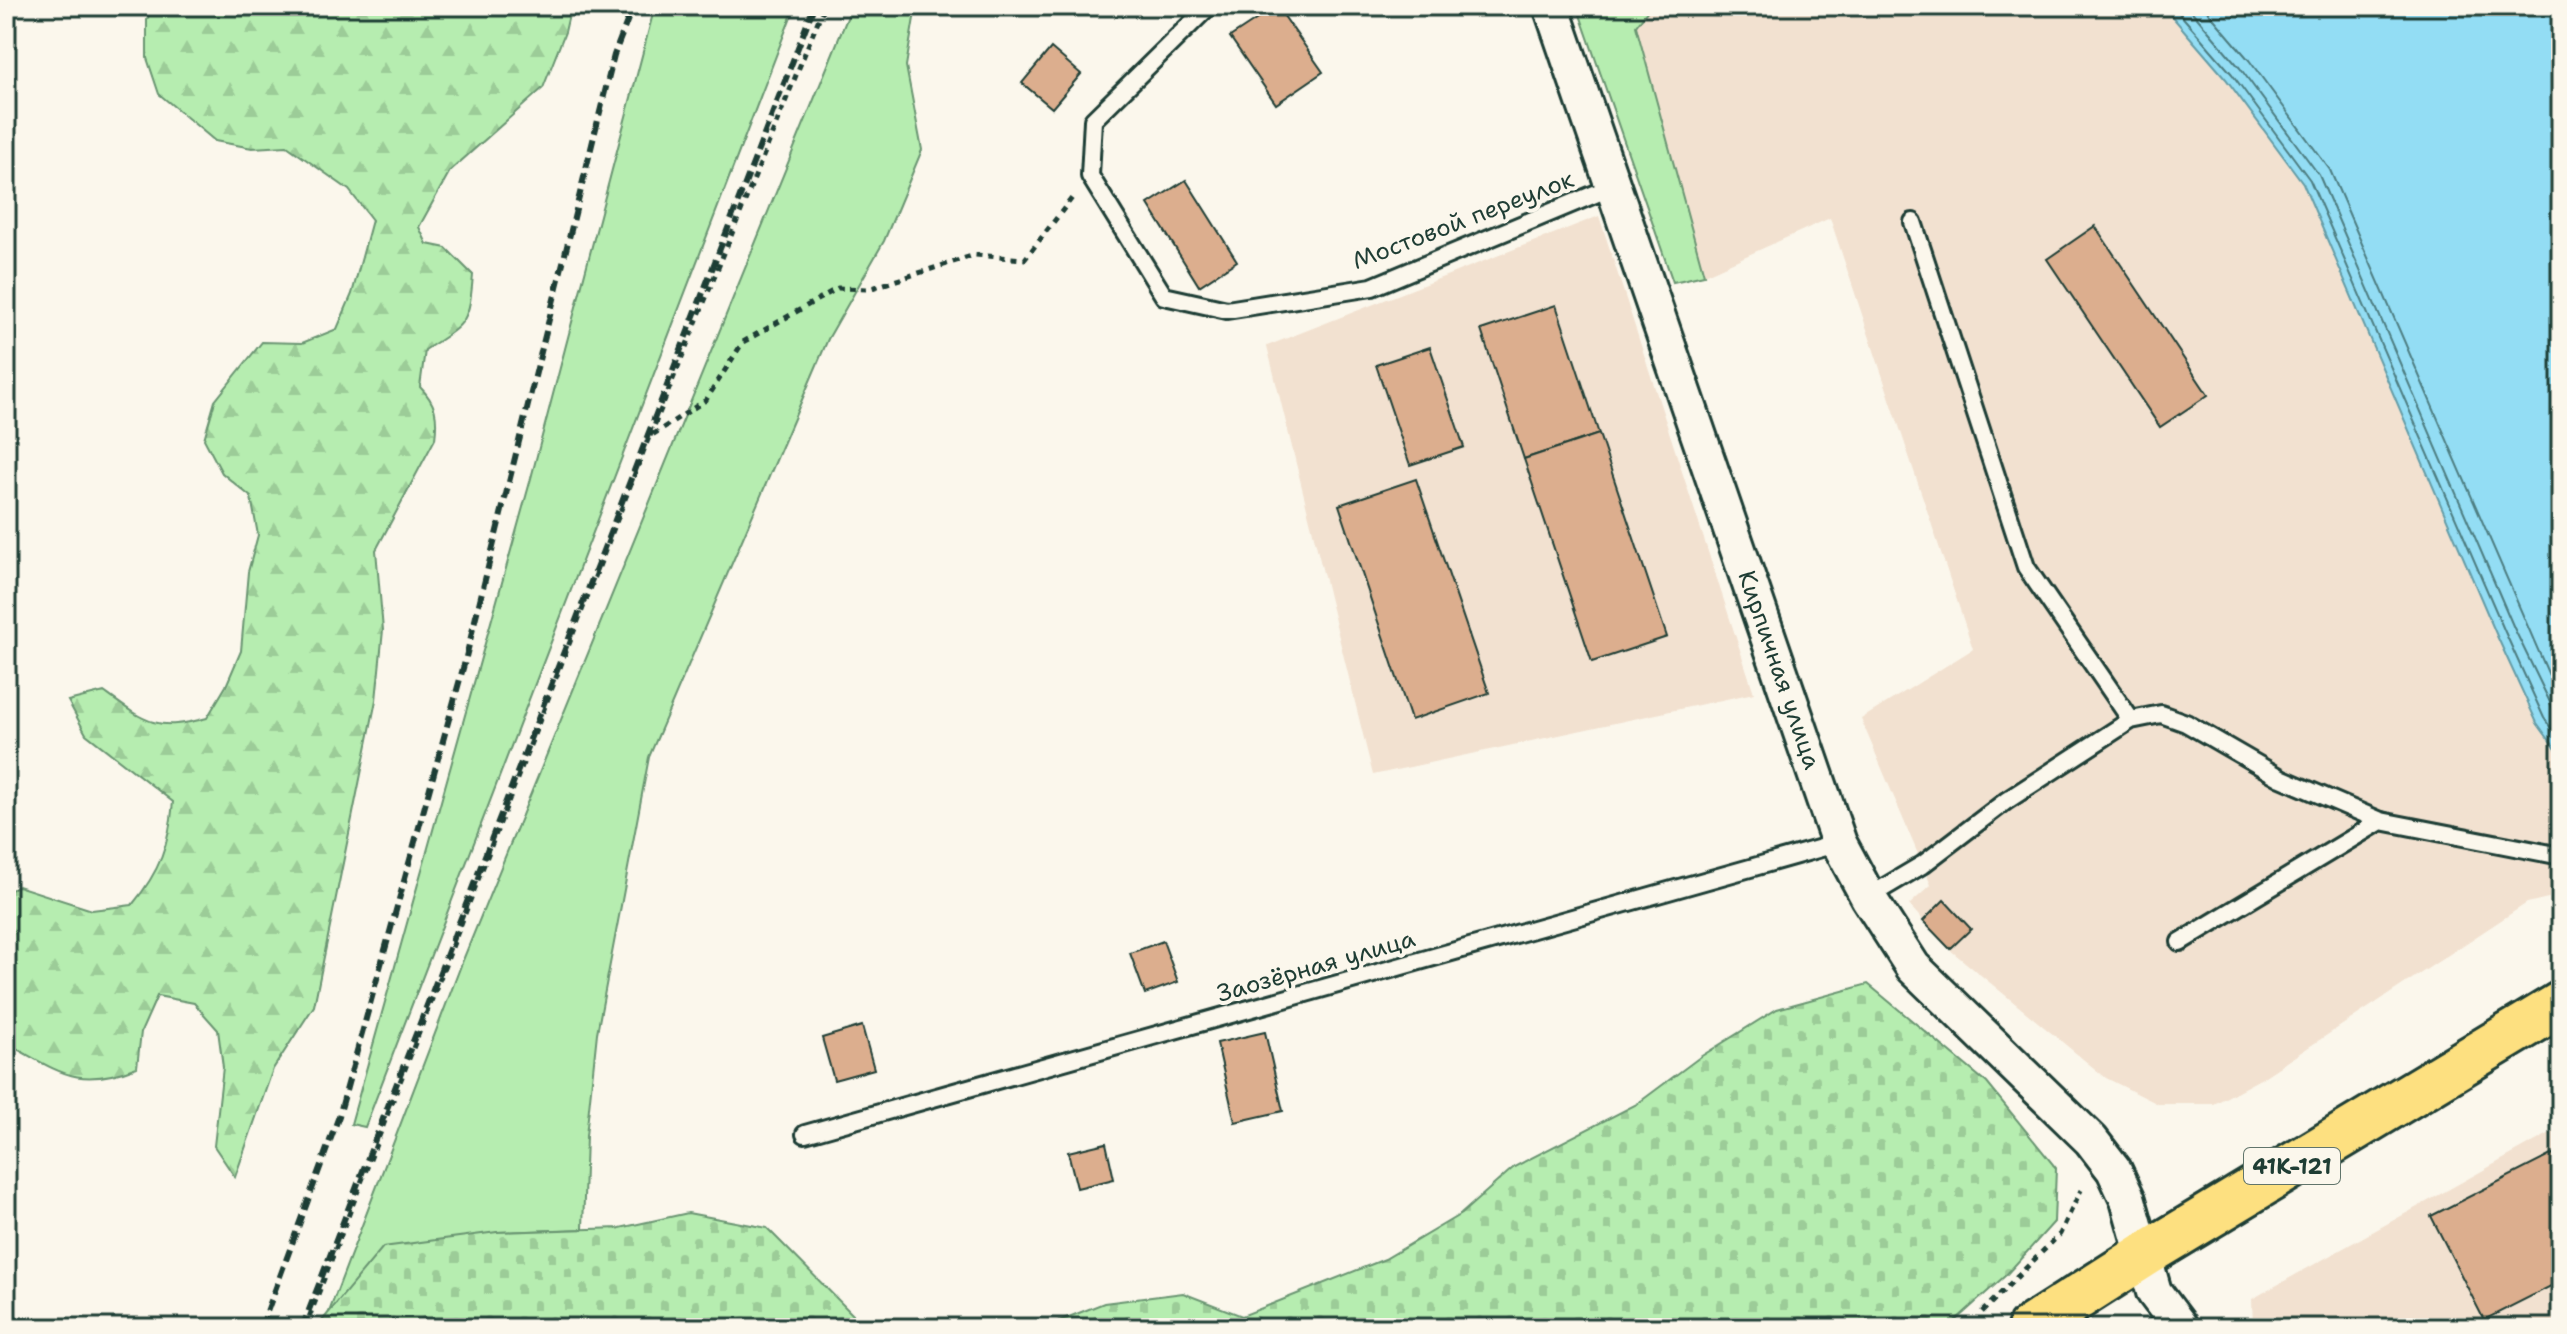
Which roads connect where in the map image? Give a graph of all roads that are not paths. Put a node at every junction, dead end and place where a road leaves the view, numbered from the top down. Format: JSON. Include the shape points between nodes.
{"nodes":[{"id":1,"x":1209,"y":6,"type":"edge"},
{"id":2,"x":1551,"y":6,"type":"edge"},
{"id":3,"x":1614,"y":186,"type":"junction"},
{"id":4,"x":1913,"y":222,"type":"dead end"},
{"id":5,"x":2131,"y":720,"type":"junction"},
{"id":6,"x":2381,"y":821,"type":"junction"},
{"id":7,"x":1839,"y":843,"type":"junction"},
{"id":8,"x":2561,"y":856,"type":"edge"},
{"id":9,"x":1868,"y":897,"type":"junction"},
{"id":10,"x":2180,"y":942,"type":"dead end"},
{"id":11,"x":2558,"y":1005,"type":"edge"},
{"id":12,"x":805,"y":1134,"type":"dead end"},
{"id":13,"x":2146,"y":1254,"type":"junction"},
{"id":14,"x":2030,"y":1328,"type":"edge"},
{"id":15,"x":2181,"y":1328,"type":"edge"}],
"edges":[{"from":1,"to":3,"type":"lane","name":"Мостовой переулок","via":[[1093,120],[1090,176],[1164,296],[1227,310],[1372,287]]},
{"from":2,"to":3,"type":"street","name":"Кирпичная улица"},
{"from":3,"to":7,"type":"street","name":"Кирпичная улица"},
{"from":4,"to":5,"type":"lane","via":[[2026,567]]},
{"from":5,"to":6,"type":"lane","via":[[2161,714],[2186,723],[2281,778]]},
{"from":5,"to":9,"type":"lane"},
{"from":6,"to":8,"type":"lane"},
{"from":6,"to":10,"type":"lane"},
{"from":7,"to":9,"type":"street","name":"Кирпичная улица"},
{"from":7,"to":12,"type":"lane","name":"Заозёрная улица"},
{"from":9,"to":13,"type":"street","name":"Кирпичная улица","via":[[1913,967],[2091,1140],[2114,1170]]},
{"from":11,"to":13,"type":"main road","number":"41К-121"},
{"from":13,"to":14,"type":"main road","number":"41К-121"},
{"from":13,"to":15,"type":"street","name":"Кирпичная улица","via":[[2154,1292]]}]}
